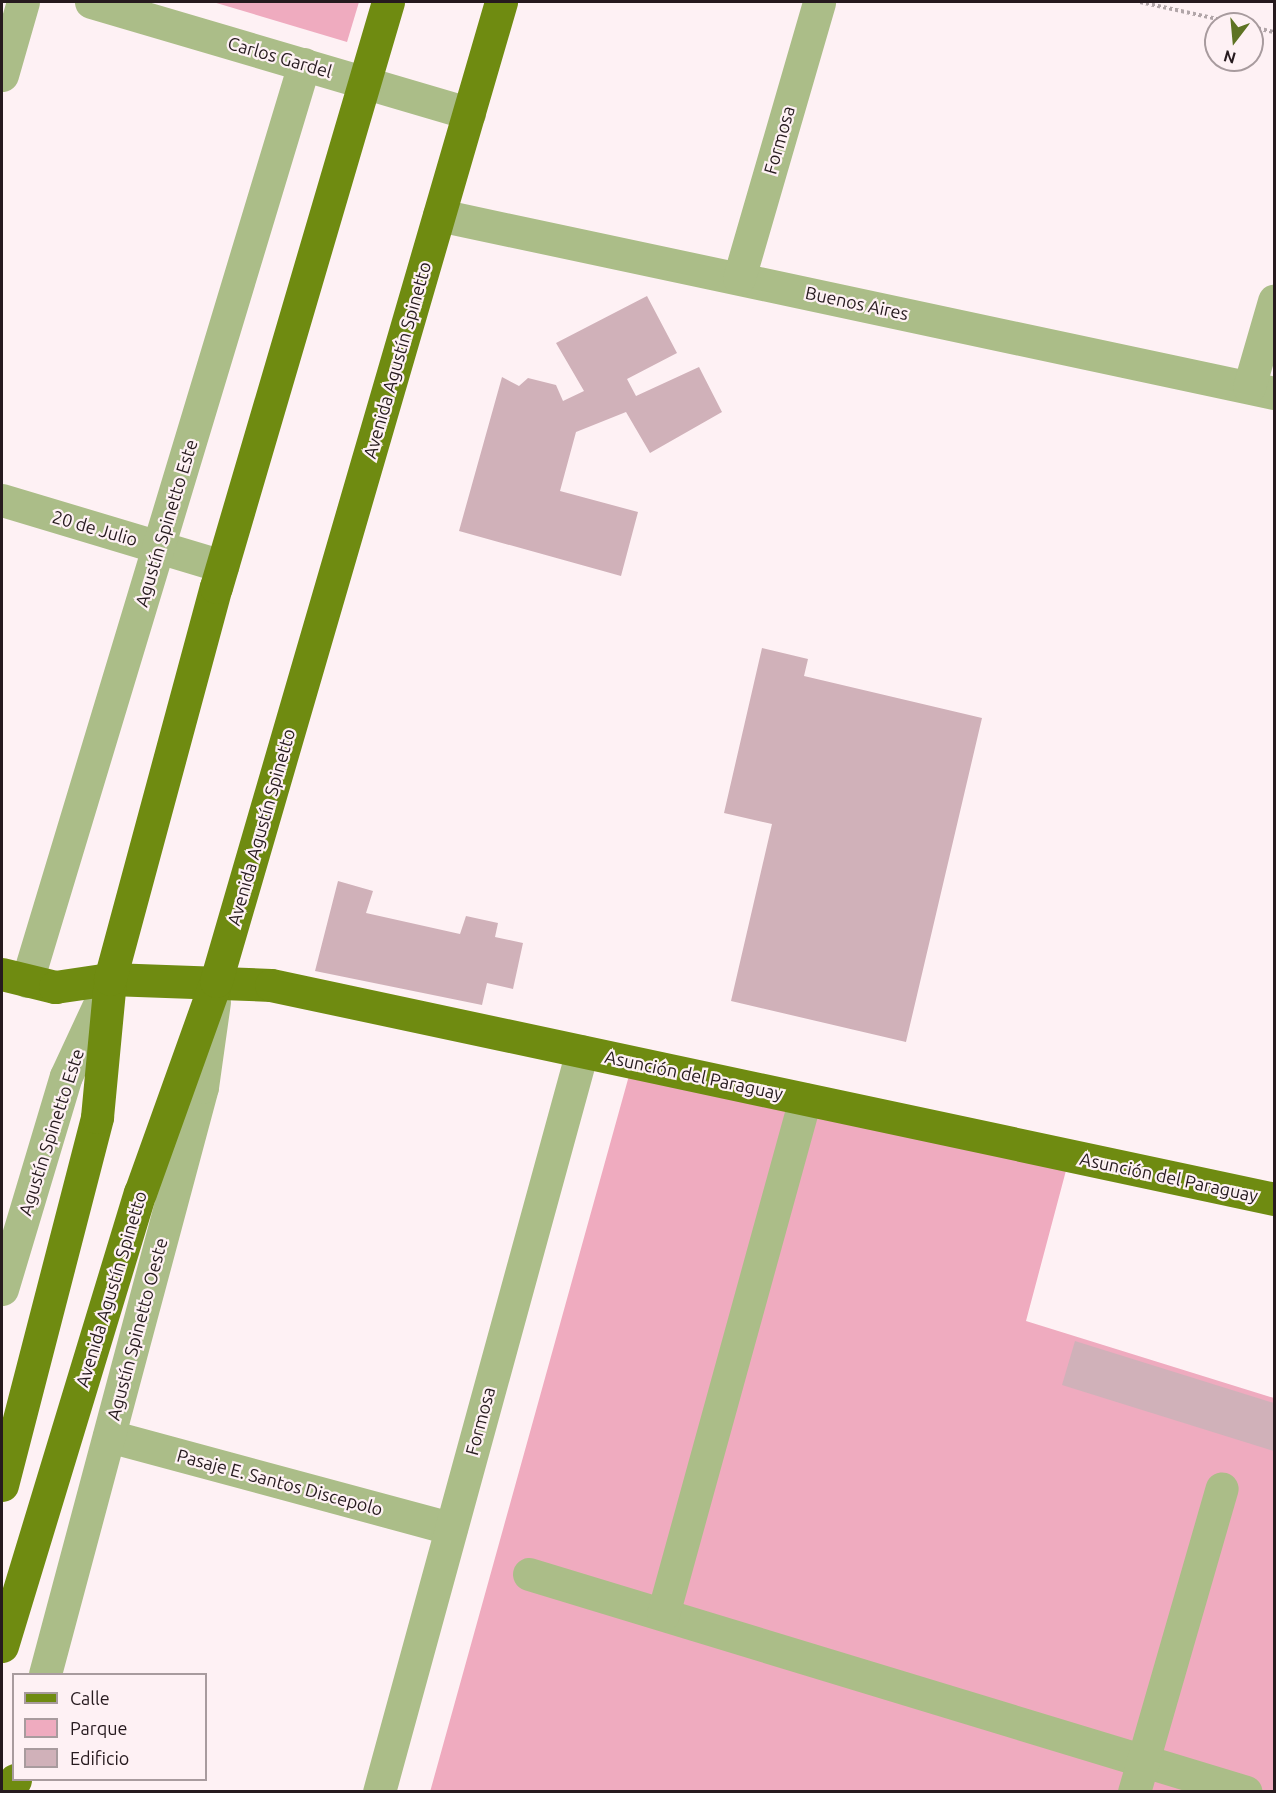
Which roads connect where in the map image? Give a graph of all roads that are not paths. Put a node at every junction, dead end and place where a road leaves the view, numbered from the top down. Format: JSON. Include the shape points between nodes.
{"nodes":[{"id":1,"x":23,"y":2,"type":"edge"},
{"id":2,"x":91,"y":2,"type":"edge"},
{"id":3,"x":388,"y":2,"type":"edge"},
{"id":4,"x":501,"y":2,"type":"edge"},
{"id":5,"x":819,"y":2,"type":"edge"},
{"id":6,"x":304,"y":64,"type":"junction"},
{"id":7,"x":2,"y":75,"type":"edge"},
{"id":8,"x":365,"y":82,"type":"junction"},
{"id":9,"x":469,"y":113,"type":"junction"},
{"id":10,"x":439,"y":214,"type":"junction"},
{"id":11,"x":739,"y":278,"type":"junction"},
{"id":12,"x":1275,"y":301,"type":"edge"},
{"id":13,"x":1262,"y":390,"type":"edge"},
{"id":14,"x":2,"y":500,"type":"edge"},
{"id":15,"x":159,"y":547,"type":"junction"},
{"id":16,"x":222,"y":566,"type":"junction"},
{"id":17,"x":14,"y":978,"type":"edge"},
{"id":18,"x":110,"y":979,"type":"junction"},
{"id":19,"x":216,"y":981,"type":"junction"},
{"id":20,"x":582,"y":1051,"type":"junction"},
{"id":21,"x":805,"y":1099,"type":"junction"},
{"id":22,"x":1275,"y":1199,"type":"edge"},
{"id":23,"x":2,"y":1289,"type":"edge"},
{"id":24,"x":108,"y":1436,"type":"junction"},
{"id":25,"x":2,"y":1485,"type":"edge"},
{"id":26,"x":1222,"y":1488,"type":"dead end"},
{"id":27,"x":451,"y":1528,"type":"junction"},
{"id":28,"x":529,"y":1574,"type":"dead end"},
{"id":29,"x":663,"y":1614,"type":"junction"},
{"id":30,"x":2,"y":1646,"type":"edge"},
{"id":31,"x":45,"y":1673,"type":"edge"},
{"id":32,"x":1143,"y":1760,"type":"junction"},
{"id":33,"x":379,"y":1791,"type":"edge"},
{"id":34,"x":1134,"y":1791,"type":"edge"},
{"id":35,"x":1246,"y":1791,"type":"edge"}],
"edges":[{"from":1,"to":7,"type":"street"},
{"from":2,"to":6,"type":"street","name":"Carlos Gardel"},
{"from":3,"to":8,"type":"main road"},
{"from":4,"to":9,"type":"main road","name":"Avenida Agustín Spinetto"},
{"from":5,"to":11,"type":"street","name":"Formosa"},
{"from":6,"to":8,"type":"street","name":"Carlos Gardel"},
{"from":6,"to":15,"type":"street","name":"Agustín Spinetto Este"},
{"from":8,"to":9,"type":"street","name":"Carlos Gardel"},
{"from":8,"to":16,"type":"main road"},
{"from":9,"to":10,"type":"main road","name":"Avenida Agustín Spinetto"},
{"from":10,"to":11,"type":"street","name":"Buenos Aires"},
{"from":10,"to":19,"type":"main road","name":"Avenida Agustín Spinetto"},
{"from":11,"to":13,"type":"street","name":"Buenos Aires"},
{"from":12,"to":13,"type":"street"},
{"from":14,"to":15,"type":"street","name":"20 de Julio"},
{"from":15,"to":16,"type":"street","name":"20 de Julio"},
{"from":15,"to":17,"type":"street","name":"Agustín Spinetto Este"},
{"from":16,"to":18,"type":"main road"},
{"from":17,"to":18,"type":"main road","name":"Asunción del Paraguay","via":[[62,987]]},
{"from":18,"to":19,"type":"main road","name":"Asunción del Paraguay"},
{"from":18,"to":23,"type":"street","name":"Agustín Spinetto Este","via":[[66,1076]]},
{"from":18,"to":25,"type":"main road","via":[[97,1117]]},
{"from":19,"to":20,"type":"main road","name":"Asunción del Paraguay","via":[[271,985]]},
{"from":19,"to":24,"type":"street","name":"Agustín Spinetto Oeste","via":[[202,1086]]},
{"from":19,"to":30,"type":"main road","name":"Avenida Agustín Spinetto","via":[[140,1193]]},
{"from":20,"to":21,"type":"main road","name":"Asunción del Paraguay"},
{"from":20,"to":27,"type":"street","name":"Formosa"},
{"from":21,"to":22,"type":"main road","name":"Asunción del Paraguay"},
{"from":21,"to":29,"type":"street"},
{"from":24,"to":27,"type":"street","name":"Pasaje E. Santos Discepolo"},
{"from":24,"to":31,"type":"street","name":"Agustín Spinetto Oeste"},
{"from":26,"to":32,"type":"street"},
{"from":27,"to":33,"type":"street","name":"Formosa"},
{"from":28,"to":29,"type":"street"},
{"from":29,"to":32,"type":"street"},
{"from":32,"to":34,"type":"street"},
{"from":32,"to":35,"type":"street"}]}
